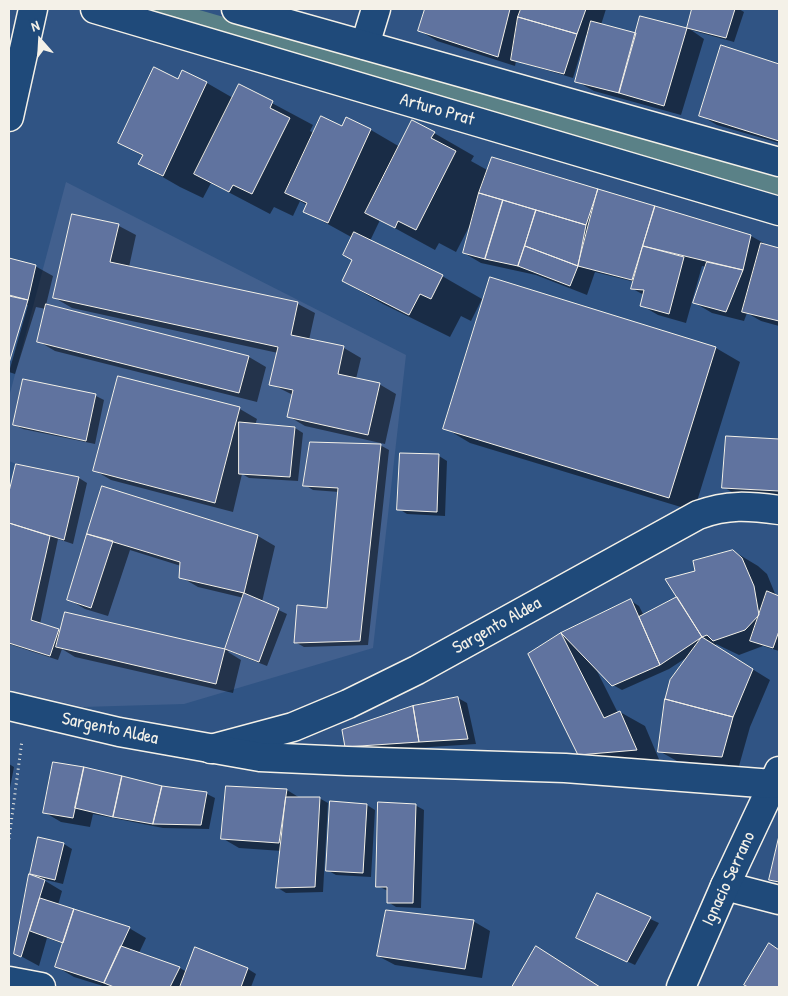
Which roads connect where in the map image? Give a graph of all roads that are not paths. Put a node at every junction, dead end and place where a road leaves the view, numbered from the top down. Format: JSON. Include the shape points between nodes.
{"nodes":[{"id":1,"x":33,"y":9,"type":"edge"},
{"id":2,"x":95,"y":9,"type":"edge"},
{"id":3,"x":236,"y":9,"type":"edge"},
{"id":4,"x":376,"y":9,"type":"edge"},
{"id":5,"x":365,"y":45,"type":"junction"},
{"id":6,"x":9,"y":117,"type":"edge"},
{"id":7,"x":779,"y":162,"type":"edge"},
{"id":8,"x":779,"y":211,"type":"edge"},
{"id":9,"x":779,"y":510,"type":"edge"},
{"id":10,"x":18,"y":709,"type":"edge"},
{"id":11,"x":211,"y":749,"type":"junction"},
{"id":12,"x":777,"y":780,"type":"edge"},
{"id":13,"x":725,"y":886,"type":"junction"},
{"id":14,"x":779,"y":900,"type":"edge"},
{"id":15,"x":9,"y":981,"type":"edge"},
{"id":16,"x":41,"y":987,"type":"edge"},
{"id":17,"x":681,"y":987,"type":"edge"}],
"edges":[{"from":1,"to":6,"type":"main road"},
{"from":2,"to":8,"type":"main road","name":"Arturo Prat"},
{"from":3,"to":5,"type":"main road"},
{"from":4,"to":5,"type":"main road"},
{"from":5,"to":7,"type":"main road"},
{"from":9,"to":11,"type":"main road","name":"Sargento Aldea","via":[[732,506],[698,514],[417,670],[348,704],[292,727]]},
{"from":10,"to":11,"type":"main road","name":"Sargento Aldea"},
{"from":11,"to":12,"type":"main road","name":"Sargento Aldea","via":[[278,758],[565,768]]},
{"from":12,"to":13,"type":"main road","name":"Ignacio Serrano"},
{"from":13,"to":14,"type":"main road"},
{"from":13,"to":17,"type":"main road","name":"Ignacio Serrano"},
{"from":15,"to":16,"type":"main road"}]}
